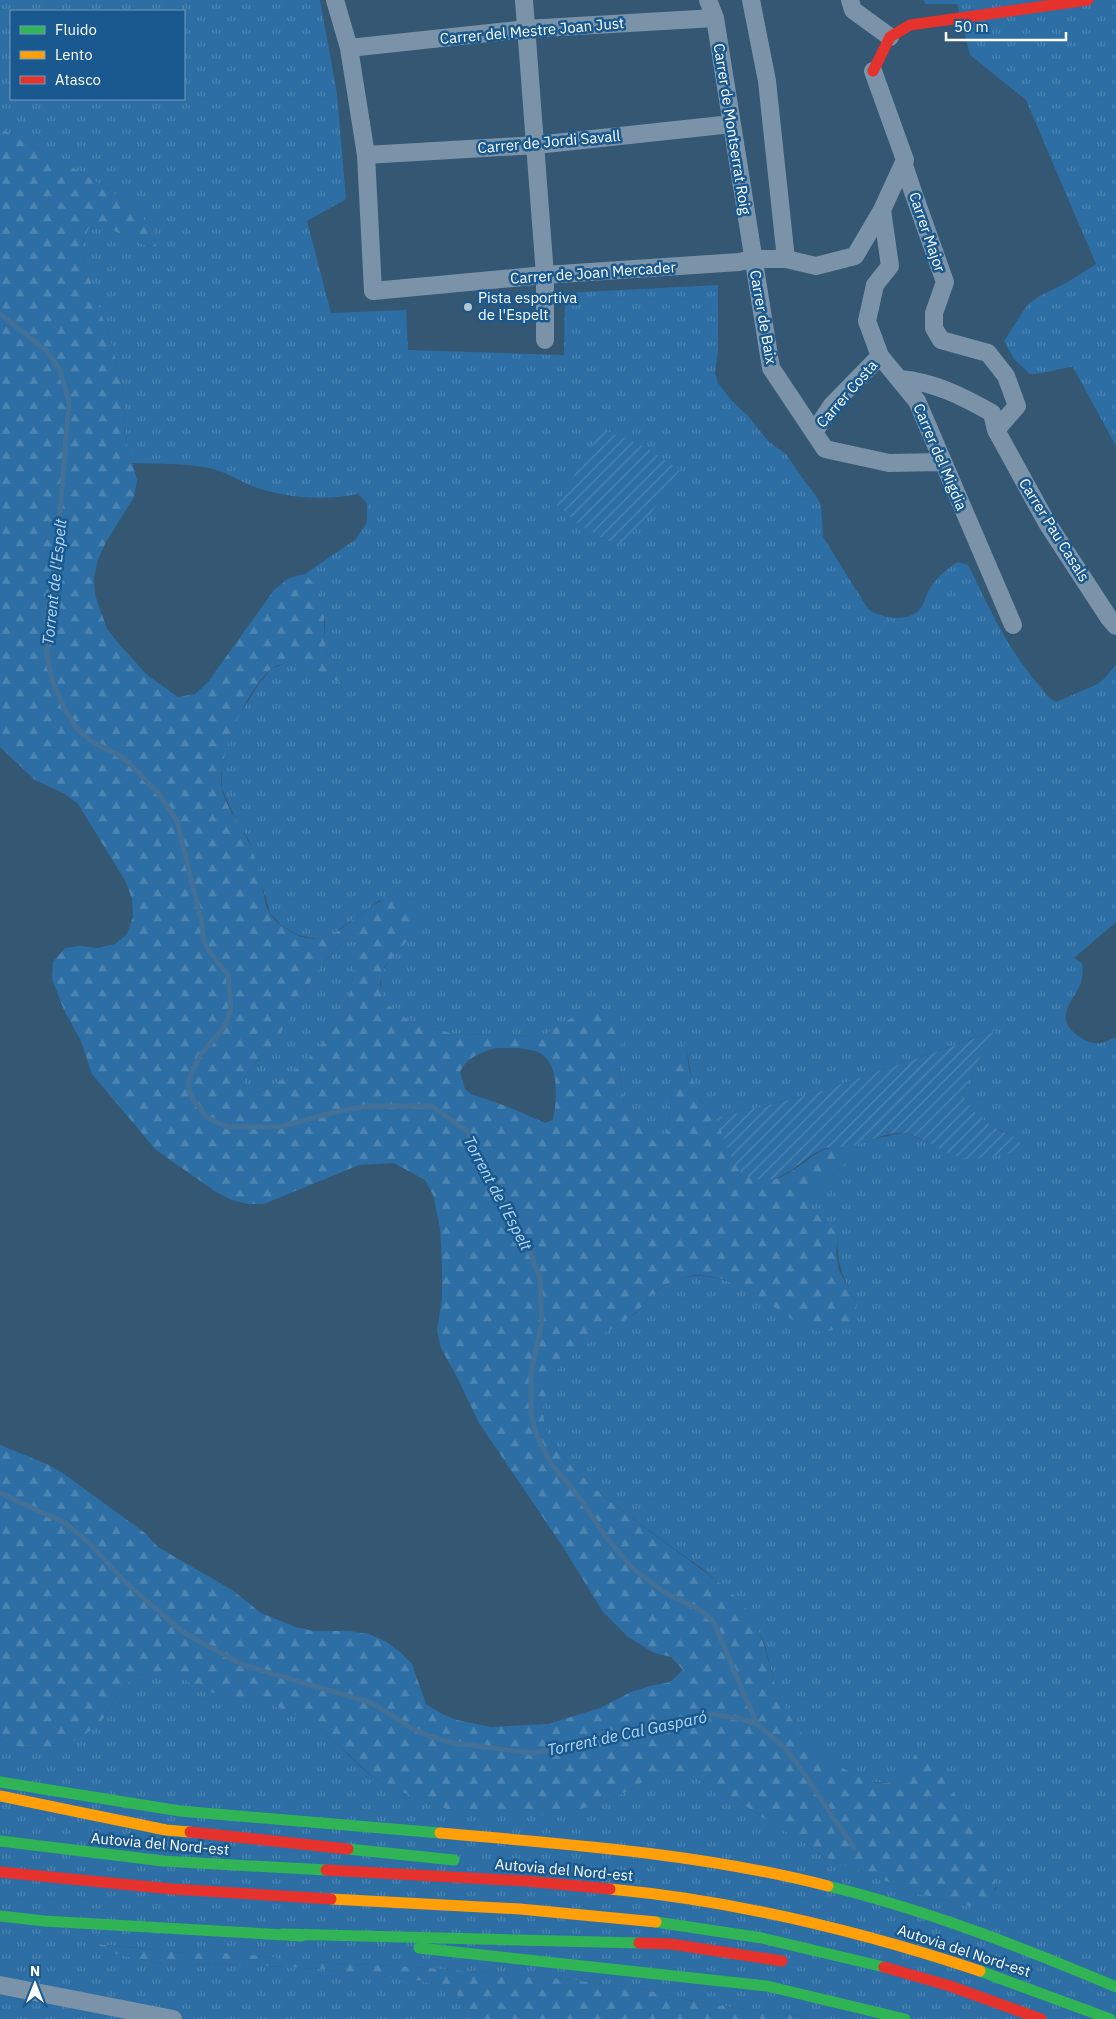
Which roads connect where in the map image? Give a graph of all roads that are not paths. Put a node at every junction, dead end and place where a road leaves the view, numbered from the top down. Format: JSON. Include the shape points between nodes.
{"nodes":[{"id":1,"x":335,"y":0,"type":"edge"},
{"id":2,"x":524,"y":0,"type":"edge"},
{"id":3,"x":708,"y":0,"type":"edge"},
{"id":4,"x":751,"y":0,"type":"edge"},
{"id":5,"x":850,"y":0,"type":"edge"},
{"id":6,"x":1088,"y":0,"type":"edge"},
{"id":7,"x":714,"y":18,"type":"junction"},
{"id":8,"x":526,"y":30,"type":"junction"},
{"id":9,"x":890,"y":37,"type":"junction"},
{"id":10,"x":349,"y":48,"type":"junction"},
{"id":11,"x":873,"y":71,"type":"joint"},
{"id":12,"x":732,"y":124,"type":"junction"},
{"id":13,"x":536,"y":145,"type":"junction"},
{"id":14,"x":366,"y":155,"type":"junction"},
{"id":15,"x":905,"y":160,"type":"junction"},
{"id":16,"x":882,"y":210,"type":"junction"},
{"id":17,"x":753,"y":259,"type":"junction"},
{"id":18,"x":786,"y":259,"type":"junction"},
{"id":19,"x":545,"y":276,"type":"junction"},
{"id":20,"x":545,"y":340,"type":"dead end"},
{"id":21,"x":880,"y":356,"type":"junction"},
{"id":22,"x":900,"y":379,"type":"junction"},
{"id":23,"x":996,"y":430,"type":"junction"},
{"id":24,"x":814,"y":432,"type":"junction"},
{"id":25,"x":943,"y":462,"type":"junction"},
{"id":26,"x":1013,"y":625,"type":"dead end"},
{"id":27,"x":1116,"y":626,"type":"edge"},
{"id":28,"x":0,"y":1782,"type":"edge"},
{"id":29,"x":0,"y":1796,"type":"edge"},
{"id":30,"x":0,"y":1841,"type":"edge"},
{"id":31,"x":464,"y":1861,"type":"dead end"},
{"id":32,"x":0,"y":1872,"type":"edge"},
{"id":33,"x":592,"y":1876,"type":"dead end"},
{"id":34,"x":647,"y":1892,"type":"junction"},
{"id":35,"x":0,"y":1916,"type":"edge"},
{"id":36,"x":282,"y":1934,"type":"junction"},
{"id":37,"x":789,"y":1962,"type":"dead end"},
{"id":38,"x":858,"y":1973,"type":"dead end"},
{"id":39,"x":0,"y":1985,"type":"edge"},
{"id":40,"x":947,"y":1986,"type":"junction"},
{"id":41,"x":1116,"y":1987,"type":"edge"},
{"id":42,"x":173,"y":2019,"type":"edge"},
{"id":43,"x":905,"y":2019,"type":"edge"},
{"id":44,"x":1041,"y":2019,"type":"edge"},
{"id":45,"x":1110,"y":2019,"type":"edge"}],
"edges":[{"from":1,"to":10,"type":"street"},
{"from":2,"to":8,"type":"street"},
{"from":3,"to":7,"type":"street","name":"Carrer de Montserrat Roig"},
{"from":4,"to":18,"type":"street","via":[[767,81]]},
{"from":5,"to":9,"type":"street","via":[[853,10]]},
{"from":6,"to":9,"type":"main road","via":[[910,25]]},
{"from":7,"to":8,"type":"street","name":"Carrer del Mestre Joan Just"},
{"from":7,"to":12,"type":"street","name":"Carrer de Montserrat Roig"},
{"from":8,"to":10,"type":"street","name":"Carrer del Mestre Joan Just"},
{"from":8,"to":13,"type":"street"},
{"from":9,"to":11,"type":"main road"},
{"from":10,"to":14,"type":"street"},
{"from":11,"to":15,"type":"street","name":"Carrer Major"},
{"from":12,"to":13,"type":"street","name":"Carrer de Jordi Savall"},
{"from":12,"to":17,"type":"street","name":"Carrer de Montserrat Roig"},
{"from":13,"to":14,"type":"street","name":"Carrer de Jordi Savall"},
{"from":13,"to":19,"type":"street"},
{"from":14,"to":19,"type":"street","name":"Carrer de Joan Mercader","via":[[373,291]]},
{"from":15,"to":16,"type":"street","name":"Carrer Major"},
{"from":15,"to":23,"type":"street","name":"Carrer Major","via":[[904,165],[945,282],[934,313],[934,328],[941,340],[988,353],[1006,376],[1017,406]]},
{"from":16,"to":18,"type":"street","name":"Carrer Major","via":[[855,256],[816,266]]},
{"from":16,"to":21,"type":"street","name":"Carrer del Migdia","via":[[890,266],[875,285],[867,322]]},
{"from":17,"to":18,"type":"street","name":"Carrer de Joan Mercader"},
{"from":17,"to":19,"type":"street","name":"Carrer de Joan Mercader"},
{"from":17,"to":24,"type":"street","name":"Carrer de Baix","via":[[771,368]]},
{"from":19,"to":20,"type":"street"},
{"from":21,"to":22,"type":"street","name":"Carrer del Migdia"},
{"from":21,"to":24,"type":"street","name":"Carrer Costa","via":[[832,405]]},
{"from":22,"to":23,"type":"street","name":"Carrer Pau Casals","via":[[917,380],[961,395],[992,413]]},
{"from":22,"to":25,"type":"street","name":"Carrer del Migdia","via":[[918,401]]},
{"from":23,"to":27,"type":"street","name":"Carrer Pau Casals","via":[[1047,523]]},
{"from":24,"to":25,"type":"street","name":"Carrer de Baix","via":[[826,449],[889,463]]},
{"from":25,"to":26,"type":"street","name":"Carrer del Migdia"},
{"from":28,"to":41,"type":"main road","via":[[180,1810],[544,1842],[709,1862],[798,1878],[889,1901],[1053,1960]]},
{"from":29,"to":31,"type":"main road","via":[[166,1830]]},
{"from":30,"to":34,"type":"main road","name":"Autovia del Nord-est","via":[[159,1860],[476,1878]]},
{"from":32,"to":40,"type":"main road","via":[[147,1887],[533,1910],[650,1921],[803,1947]]},
{"from":33,"to":34,"type":"main road"},
{"from":34,"to":45,"type":"main road","name":"Autovia del Nord-est","via":[[785,1916],[868,1936],[989,1973]]},
{"from":35,"to":36,"type":"main road"},
{"from":36,"to":37,"type":"main road","via":[[671,1944]]},
{"from":36,"to":43,"type":"main road","via":[[767,1986]]},
{"from":38,"to":40,"type":"main road"},
{"from":39,"to":42,"type":"street"},
{"from":40,"to":44,"type":"main road"}]}
